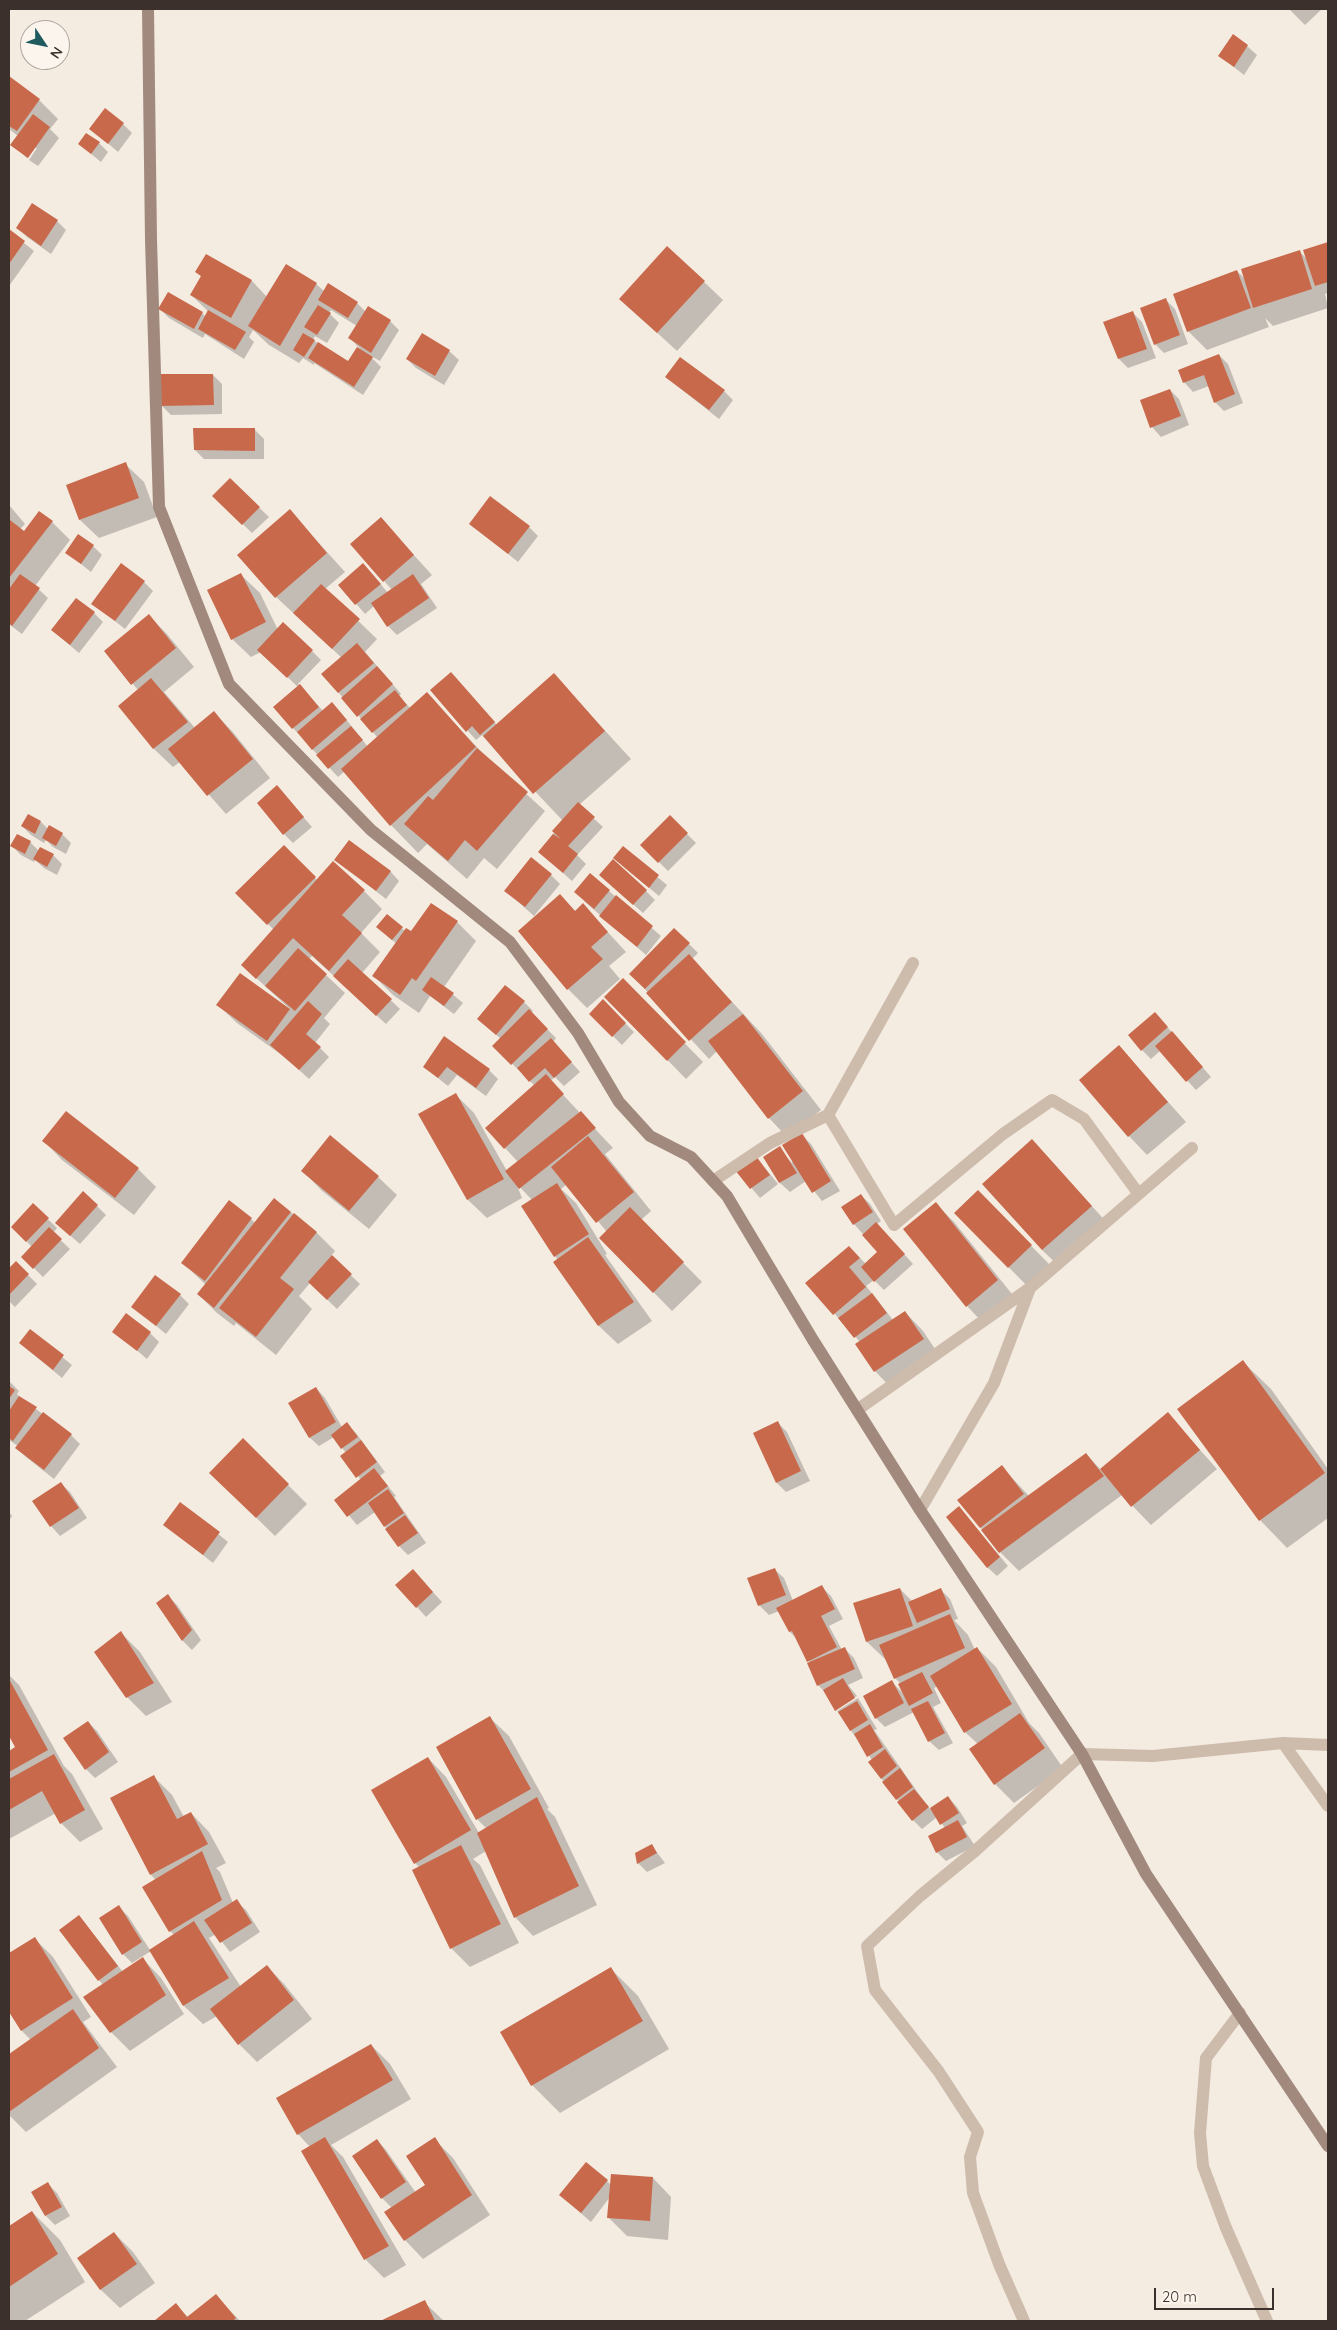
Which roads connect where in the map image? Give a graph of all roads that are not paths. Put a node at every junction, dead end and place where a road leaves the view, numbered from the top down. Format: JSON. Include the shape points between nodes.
{"nodes":[{"id":1,"x":148,"y":9,"type":"edge"},
{"id":2,"x":913,"y":963,"type":"dead end"},
{"id":3,"x":828,"y":1115,"type":"junction"},
{"id":4,"x":1192,"y":1148,"type":"dead end"},
{"id":5,"x":713,"y":1181,"type":"junction"},
{"id":6,"x":1138,"y":1194,"type":"junction"},
{"id":7,"x":1030,"y":1288,"type":"junction"},
{"id":8,"x":857,"y":1410,"type":"junction"},
{"id":9,"x":920,"y":1510,"type":"junction"},
{"id":10,"x":1283,"y":1743,"type":"junction"},
{"id":11,"x":1328,"y":1745,"type":"edge"},
{"id":12,"x":1082,"y":1754,"type":"junction"},
{"id":13,"x":1328,"y":1806,"type":"edge"},
{"id":14,"x":1240,"y":2013,"type":"junction"},
{"id":15,"x":1328,"y":2146,"type":"edge"},
{"id":16,"x":1024,"y":2321,"type":"edge"},
{"id":17,"x":1267,"y":2321,"type":"edge"}],
"edges":[{"from":1,"to":5,"type":"main road","via":[[158,507],[229,684],[371,830],[510,942],[578,1033],[619,1102],[650,1136],[691,1156]]},
{"from":2,"to":3,"type":"street"},
{"from":3,"to":5,"type":"street","via":[[770,1143]]},
{"from":3,"to":6,"type":"street","via":[[894,1225],[1002,1134],[1052,1100],[1084,1119]]},
{"from":4,"to":6,"type":"street"},
{"from":5,"to":8,"type":"main road","via":[[727,1196]]},
{"from":6,"to":7,"type":"street"},
{"from":7,"to":8,"type":"street"},
{"from":7,"to":9,"type":"street","via":[[994,1383]]},
{"from":8,"to":9,"type":"main road"},
{"from":9,"to":12,"type":"main road"},
{"from":10,"to":11,"type":"street"},
{"from":10,"to":12,"type":"street","via":[[1153,1756]]},
{"from":10,"to":13,"type":"street"},
{"from":12,"to":14,"type":"main road","via":[[1146,1874]]},
{"from":12,"to":16,"type":"street","via":[[867,1946],[875,1990],[938,2072],[978,2132],[970,2157],[973,2193]]},
{"from":14,"to":15,"type":"main road"},
{"from":14,"to":17,"type":"street","via":[[1206,2058],[1200,2133],[1203,2166]]}]}
